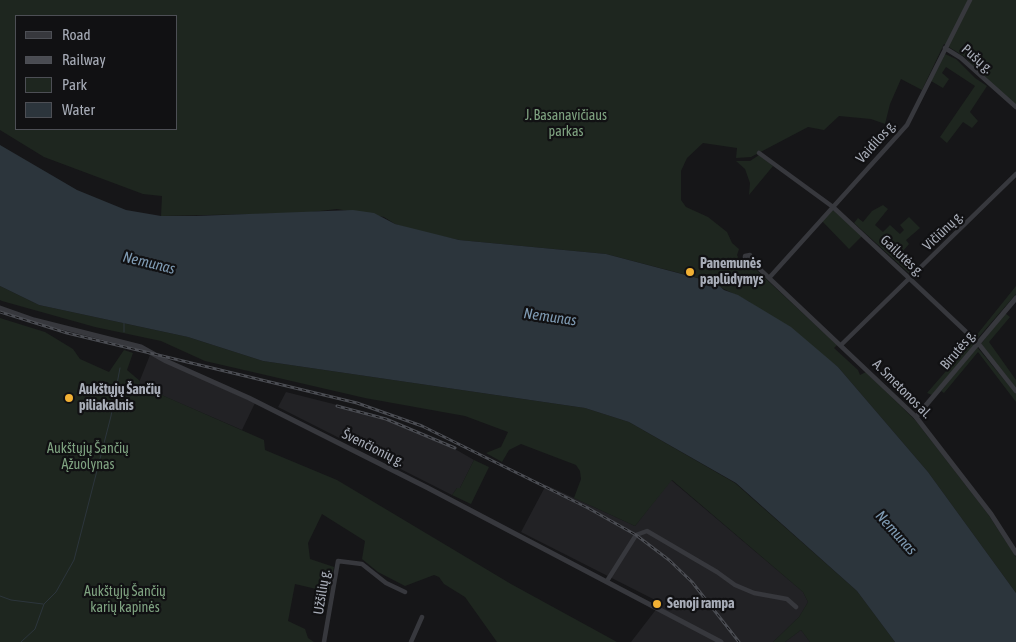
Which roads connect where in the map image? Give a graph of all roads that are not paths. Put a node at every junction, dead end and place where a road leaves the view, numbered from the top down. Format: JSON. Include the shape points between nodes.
{"nodes":[{"id":1,"x":970,"y":0,"type":"edge"},
{"id":2,"x":945,"y":48,"type":"junction"},
{"id":3,"x":1016,"y":108,"type":"edge"},
{"id":4,"x":759,"y":153,"type":"dead end"},
{"id":5,"x":1016,"y":174,"type":"edge"},
{"id":6,"x":833,"y":207,"type":"junction"},
{"id":7,"x":750,"y":260,"type":"dead end"},
{"id":8,"x":769,"y":278,"type":"junction"},
{"id":9,"x":910,"y":278,"type":"junction"},
{"id":10,"x":1016,"y":298,"type":"edge"},
{"id":11,"x":0,"y":308,"type":"edge"},
{"id":12,"x":978,"y":343,"type":"junction"},
{"id":13,"x":841,"y":345,"type":"junction"},
{"id":14,"x":1016,"y":391,"type":"edge"},
{"id":15,"x":916,"y":417,"type":"junction"},
{"id":16,"x":1016,"y":553,"type":"edge"},
{"id":17,"x":607,"y":581,"type":"junction"},
{"id":18,"x":405,"y":592,"type":"dead end"},
{"id":19,"x":796,"y":607,"type":"dead end"},
{"id":20,"x":422,"y":617,"type":"dead end"},
{"id":21,"x":324,"y":642,"type":"edge"},
{"id":22,"x":411,"y":642,"type":"edge"},
{"id":23,"x":721,"y":642,"type":"edge"}],
"edges":[{"from":1,"to":2,"type":"street","name":"Vaidilos g."},
{"from":2,"to":3,"type":"street","name":"Pušų g."},
{"from":2,"to":6,"type":"street","name":"Vaidilos g.","via":[[907,125]]},
{"from":4,"to":6,"type":"street","name":"Gailutės g."},
{"from":5,"to":9,"type":"street","name":"Vičiūnų g."},
{"from":6,"to":8,"type":"street","name":"Vaidilos g."},
{"from":6,"to":9,"type":"street","name":"Gailutės g."},
{"from":7,"to":8,"type":"street","name":"A. Smetonos al."},
{"from":8,"to":13,"type":"street","name":"A. Smetonos al."},
{"from":9,"to":12,"type":"street","name":"Gailutės g."},
{"from":9,"to":13,"type":"street","name":"Vičiūnų g."},
{"from":10,"to":12,"type":"street","name":"Birutės g."},
{"from":11,"to":17,"type":"street","name":"Švenčionių g.","via":[[141,347],[419,483]]},
{"from":12,"to":14,"type":"street","name":"Gailutės g."},
{"from":12,"to":15,"type":"street","name":"Birutės g."},
{"from":13,"to":15,"type":"street","name":"A. Smetonos al."},
{"from":15,"to":16,"type":"street","name":"A. Smetonos al.","via":[[991,514]]},
{"from":17,"to":19,"type":"street","via":[[636,535],[647,531],[735,585],[754,593],[787,599]]},
{"from":17,"to":23,"type":"street","name":"Švenčionių g."},
{"from":18,"to":21,"type":"street","name":"Užšilių g.","via":[[386,584],[362,564],[338,561]]},
{"from":20,"to":22,"type":"street"}]}
